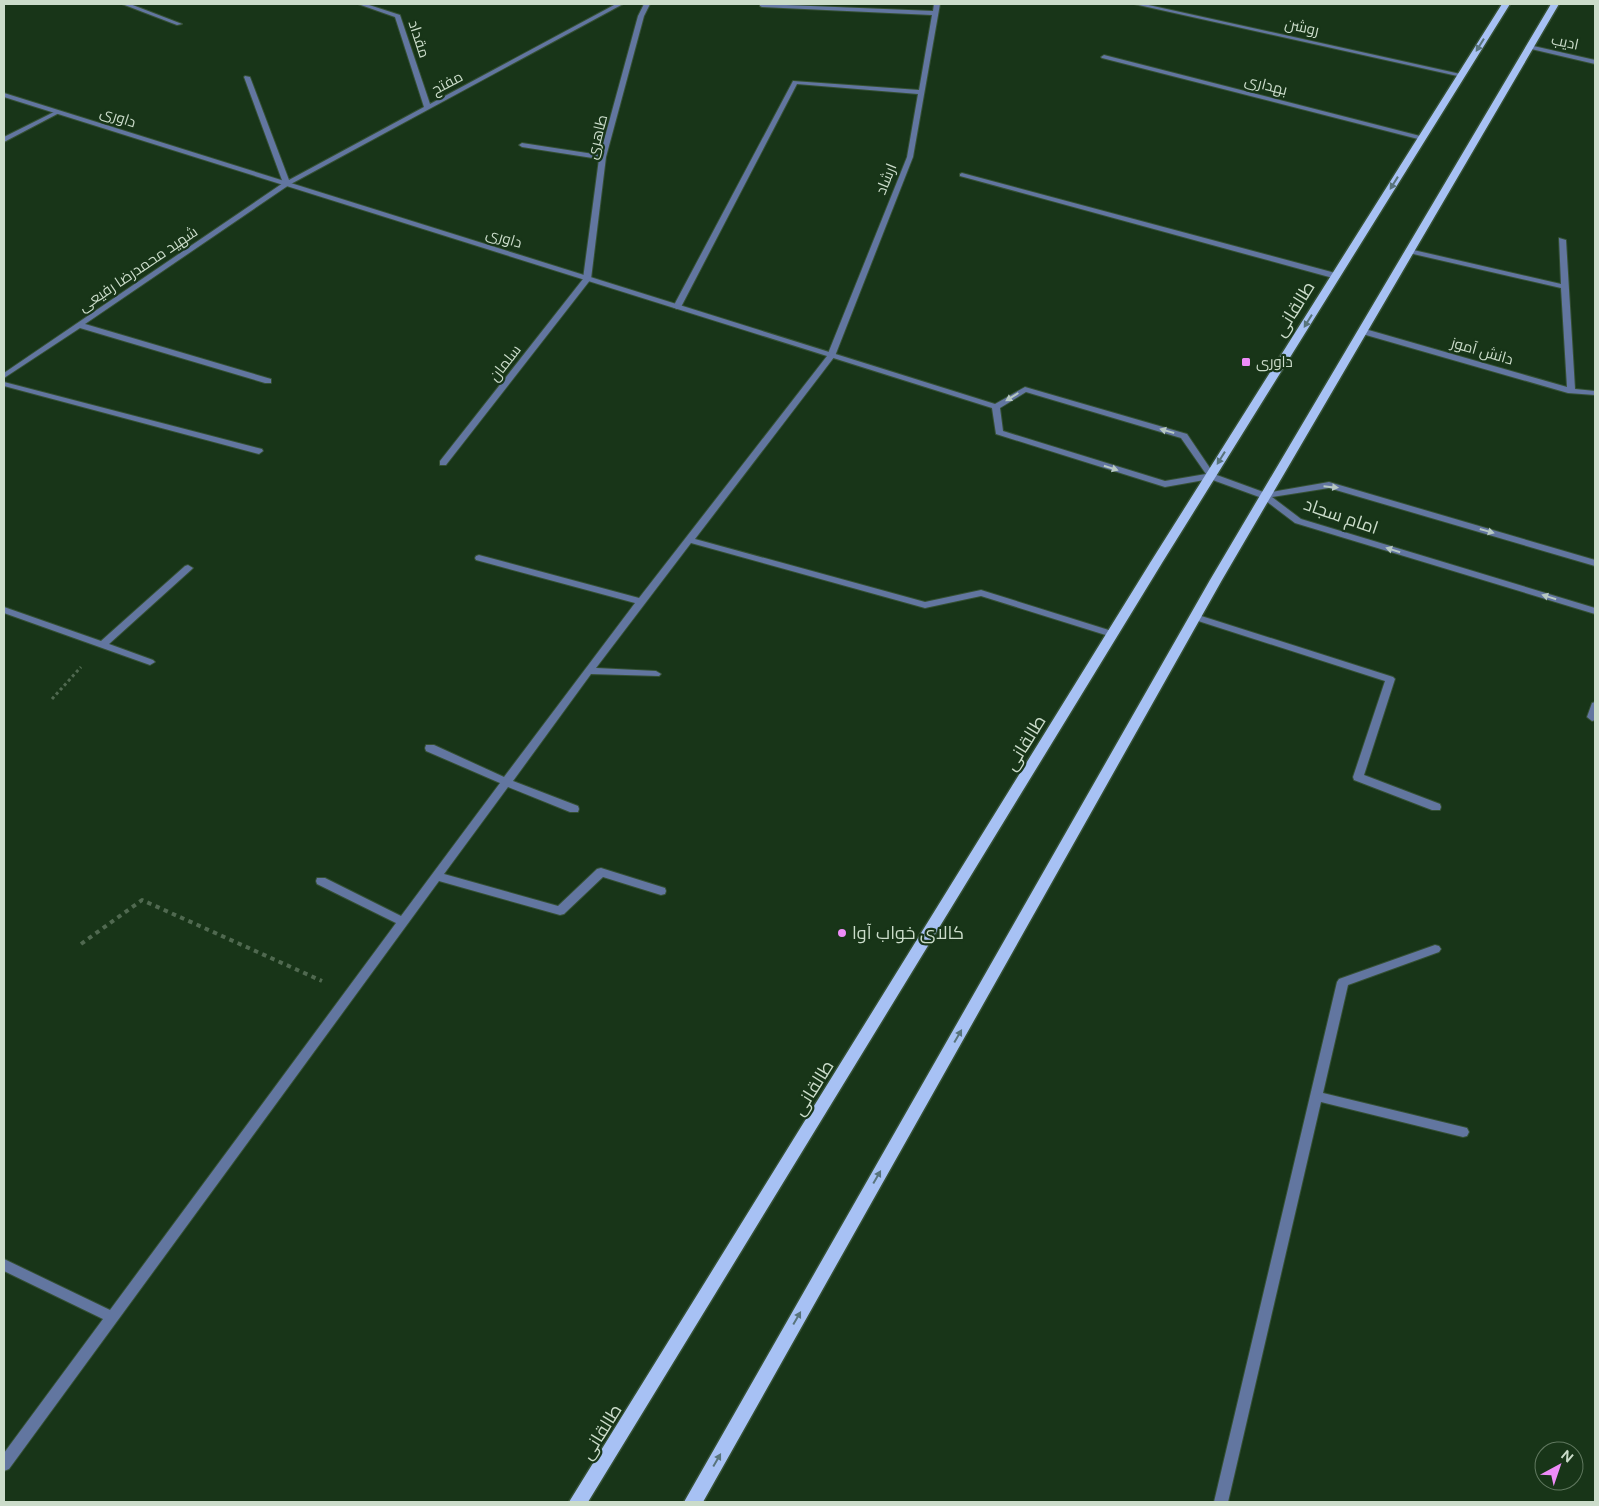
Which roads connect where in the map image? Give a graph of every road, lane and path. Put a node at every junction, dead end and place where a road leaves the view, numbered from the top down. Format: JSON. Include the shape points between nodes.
{"nodes":[{"id":1,"x":125,"y":4,"type":"edge"},
{"id":2,"x":361,"y":4,"type":"edge"},
{"id":3,"x":620,"y":4,"type":"edge"},
{"id":4,"x":647,"y":4,"type":"edge"},
{"id":5,"x":762,"y":4,"type":"edge"},
{"id":6,"x":937,"y":4,"type":"edge"},
{"id":7,"x":1137,"y":4,"type":"edge"},
{"id":8,"x":1506,"y":4,"type":"edge"},
{"id":9,"x":1555,"y":4,"type":"edge"},
{"id":10,"x":936,"y":13,"type":"junction"},
{"id":11,"x":179,"y":24,"type":"dead end"},
{"id":12,"x":1530,"y":47,"type":"junction"},
{"id":13,"x":1104,"y":57,"type":"dead end"},
{"id":14,"x":1595,"y":62,"type":"edge"},
{"id":15,"x":1462,"y":75,"type":"junction"},
{"id":16,"x":247,"y":77,"type":"dead end"},
{"id":17,"x":921,"y":92,"type":"junction"},
{"id":18,"x":4,"y":95,"type":"edge"},
{"id":19,"x":428,"y":108,"type":"junction"},
{"id":20,"x":58,"y":112,"type":"junction"},
{"id":21,"x":1422,"y":138,"type":"junction"},
{"id":22,"x":4,"y":140,"type":"edge"},
{"id":23,"x":522,"y":145,"type":"dead end"},
{"id":24,"x":604,"y":157,"type":"junction"},
{"id":25,"x":962,"y":175,"type":"dead end"},
{"id":26,"x":287,"y":184,"type":"junction"},
{"id":27,"x":1562,"y":240,"type":"dead end"},
{"id":28,"x":1409,"y":252,"type":"junction"},
{"id":29,"x":1336,"y":276,"type":"junction"},
{"id":30,"x":587,"y":279,"type":"junction"},
{"id":31,"x":1565,"y":287,"type":"junction"},
{"id":32,"x":677,"y":307,"type":"junction"},
{"id":33,"x":79,"y":325,"type":"junction"},
{"id":34,"x":1362,"y":332,"type":"junction"},
{"id":35,"x":831,"y":356,"type":"junction"},
{"id":36,"x":4,"y":376,"type":"edge"},
{"id":37,"x":268,"y":381,"type":"dead end"},
{"id":38,"x":4,"y":384,"type":"edge"},
{"id":39,"x":1571,"y":391,"type":"junction"},
{"id":40,"x":1595,"y":393,"type":"edge"},
{"id":41,"x":996,"y":407,"type":"junction"},
{"id":42,"x":259,"y":451,"type":"dead end"},
{"id":43,"x":444,"y":463,"type":"dead end"},
{"id":44,"x":1211,"y":476,"type":"junction"},
{"id":45,"x":1265,"y":496,"type":"junction"},
{"id":46,"x":689,"y":540,"type":"junction"},
{"id":47,"x":479,"y":558,"type":"dead end"},
{"id":48,"x":1595,"y":563,"type":"edge"},
{"id":49,"x":188,"y":568,"type":"dead end"},
{"id":50,"x":641,"y":602,"type":"junction"},
{"id":51,"x":4,"y":610,"type":"edge"},
{"id":52,"x":1595,"y":611,"type":"edge"},
{"id":53,"x":1195,"y":617,"type":"junction"},
{"id":54,"x":1112,"y":634,"type":"junction"},
{"id":55,"x":102,"y":645,"type":"junction"},
{"id":56,"x":150,"y":662,"type":"dead end"},
{"id":57,"x":588,"y":671,"type":"junction"},
{"id":58,"x":656,"y":674,"type":"dead end"},
{"id":59,"x":52,"y":699,"type":"dead end"},
{"id":60,"x":1595,"y":705,"type":"edge"},
{"id":61,"x":1592,"y":717,"type":"dead end"},
{"id":62,"x":430,"y":748,"type":"dead end"},
{"id":63,"x":506,"y":782,"type":"junction"},
{"id":64,"x":1436,"y":807,"type":"dead end"},
{"id":65,"x":574,"y":809,"type":"dead end"},
{"id":66,"x":437,"y":876,"type":"junction"},
{"id":67,"x":321,"y":881,"type":"dead end"},
{"id":68,"x":661,"y":891,"type":"dead end"},
{"id":69,"x":403,"y":922,"type":"junction"},
{"id":70,"x":81,"y":944,"type":"dead end"},
{"id":71,"x":1435,"y":949,"type":"dead end"},
{"id":72,"x":350,"y":994,"type":"junction"},
{"id":73,"x":1316,"y":1096,"type":"junction"},
{"id":74,"x":1463,"y":1132,"type":"dead end"},
{"id":75,"x":4,"y":1265,"type":"edge"},
{"id":76,"x":112,"y":1317,"type":"junction"},
{"id":77,"x":4,"y":1464,"type":"edge"},
{"id":78,"x":578,"y":1502,"type":"edge"},
{"id":79,"x":693,"y":1502,"type":"edge"},
{"id":80,"x":1222,"y":1502,"type":"edge"}],
"edges":[{"from":1,"to":11,"type":"street"},
{"from":2,"to":19,"type":"street","name":"مقداد","via":[[398,16]]},
{"from":3,"to":19,"type":"street","name":"مفتح"},
{"from":4,"to":24,"type":"street","name":"طاهری","via":[[641,16]]},
{"from":5,"to":10,"type":"street"},
{"from":6,"to":10,"type":"street","name":"ارشاد"},
{"from":7,"to":15,"type":"street","name":"روشن"},
{"from":8,"to":15,"type":"main road","name":"طالقانی","one_way":true},
{"from":9,"to":12,"type":"main road"},
{"from":10,"to":17,"type":"street","name":"ارشاد"},
{"from":12,"to":14,"type":"street","name":"ادیب"},
{"from":12,"to":28,"type":"main road"},
{"from":13,"to":21,"type":"street","name":"بهداری"},
{"from":15,"to":21,"type":"main road","name":"طالقانی"},
{"from":16,"to":26,"type":"street"},
{"from":17,"to":32,"type":"street","via":[[795,82]]},
{"from":17,"to":35,"type":"street","name":"ارشاد","via":[[910,157]]},
{"from":18,"to":20,"type":"street","name":"داوری"},
{"from":19,"to":26,"type":"street","name":"مفتح"},
{"from":20,"to":22,"type":"street"},
{"from":20,"to":26,"type":"street","name":"داوری"},
{"from":21,"to":29,"type":"main road","name":"طالقانی","one_way":true},
{"from":23,"to":24,"type":"street"},
{"from":24,"to":30,"type":"street","name":"طاهری"},
{"from":25,"to":29,"type":"street"},
{"from":26,"to":30,"type":"street","name":"داوری"},
{"from":26,"to":33,"type":"street","name":"شهید محمدرضا رفیعی"},
{"from":27,"to":31,"type":"street"},
{"from":28,"to":31,"type":"street"},
{"from":28,"to":34,"type":"main road"},
{"from":29,"to":44,"type":"main road","name":"طالقانی","one_way":true},
{"from":30,"to":32,"type":"street","name":"داوری"},
{"from":30,"to":43,"type":"street","name":"سلمان"},
{"from":31,"to":39,"type":"street"},
{"from":32,"to":35,"type":"street","name":"داوری"},
{"from":33,"to":36,"type":"street","name":"شهید محمدرضا رفیعی"},
{"from":33,"to":37,"type":"street"},
{"from":34,"to":39,"type":"street","name":"دانش آموز"},
{"from":34,"to":45,"type":"main road"},
{"from":35,"to":41,"type":"street","name":"داوری"},
{"from":35,"to":46,"type":"street","name":"ارشاد"},
{"from":38,"to":42,"type":"street"},
{"from":39,"to":40,"type":"street","name":"دانش آموز"},
{"from":41,"to":44,"type":"street","one_way":true,"via":[[999,432],[1165,484]]},
{"from":44,"to":41,"type":"street","one_way":true,"via":[[1184,436],[1025,389]]},
{"from":44,"to":45,"type":"street"},
{"from":44,"to":54,"type":"main road","name":"طالقانی"},
{"from":45,"to":48,"type":"street","name":"امام سجاد","one_way":true,"via":[[1329,485]]},
{"from":52,"to":45,"type":"street","name":"امام سجاد","one_way":true,"via":[[1298,522]]},
{"from":45,"to":53,"type":"main road"},
{"from":46,"to":50,"type":"street","name":"ارشاد"},
{"from":46,"to":54,"type":"street","via":[[925,605],[981,593]]},
{"from":47,"to":50,"type":"street"},
{"from":49,"to":55,"type":"street"},
{"from":50,"to":57,"type":"street","name":"ارشاد"},
{"from":51,"to":55,"type":"street"},
{"from":53,"to":64,"type":"street","via":[[1390,679],[1358,777]]},
{"from":79,"to":53,"type":"main road","one_way":true},
{"from":54,"to":78,"type":"main road","name":"طالقانی"},
{"from":55,"to":56,"type":"street"},
{"from":55,"to":59,"type":"path"},
{"from":57,"to":58,"type":"street"},
{"from":57,"to":63,"type":"street","name":"ارشاد"},
{"from":60,"to":61,"type":"street"},
{"from":62,"to":63,"type":"street"},
{"from":63,"to":65,"type":"street"},
{"from":63,"to":66,"type":"street","name":"ارشاد"},
{"from":66,"to":68,"type":"street","via":[[560,912],[601,872]]},
{"from":66,"to":69,"type":"street","name":"ارشاد"},
{"from":67,"to":69,"type":"street"},
{"from":69,"to":72,"type":"street","name":"ارشاد"},
{"from":70,"to":72,"type":"path","via":[[142,900]]},
{"from":71,"to":73,"type":"street","via":[[1343,982]]},
{"from":72,"to":76,"type":"street","name":"ارشاد"},
{"from":73,"to":74,"type":"street"},
{"from":73,"to":80,"type":"street"},
{"from":75,"to":76,"type":"street"},
{"from":76,"to":77,"type":"street","name":"ارشاد"}]}
